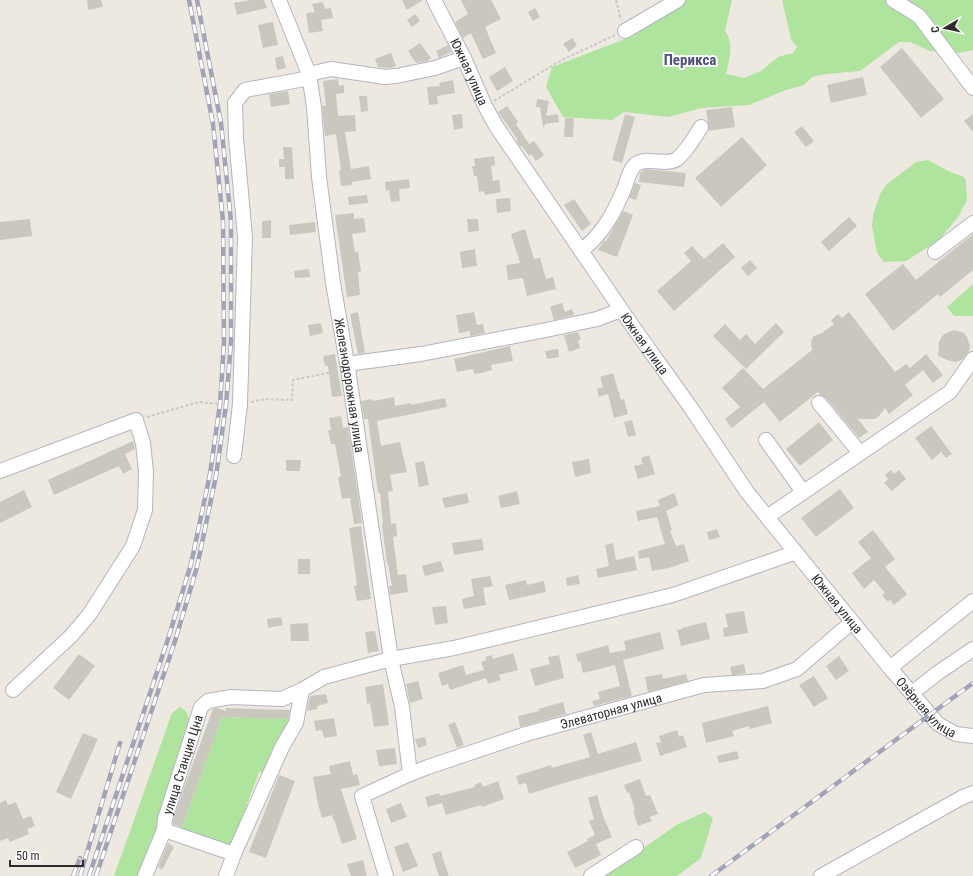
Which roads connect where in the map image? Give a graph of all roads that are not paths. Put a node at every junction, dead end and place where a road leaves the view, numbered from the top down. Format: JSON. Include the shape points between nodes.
{"nodes":[{"id":1,"x":279,"y":0,"type":"edge"},
{"id":2,"x":434,"y":0,"type":"edge"},
{"id":3,"x":678,"y":0,"type":"edge"},
{"id":4,"x":893,"y":0,"type":"edge"},
{"id":5,"x":625,"y":31,"type":"road end"},
{"id":6,"x":464,"y":58,"type":"junction"},
{"id":7,"x":310,"y":76,"type":"junction"},
{"id":8,"x":973,"y":88,"type":"edge"},
{"id":9,"x":701,"y":127,"type":"dead end"},
{"id":10,"x":973,"y":223,"type":"edge"},
{"id":11,"x":581,"y":251,"type":"junction"},
{"id":12,"x":935,"y":252,"type":"dead end"},
{"id":13,"x":620,"y":310,"type":"junction"},
{"id":14,"x":973,"y":359,"type":"edge"},
{"id":15,"x":347,"y":364,"type":"junction"},
{"id":16,"x":819,"y":403,"type":"dead end"},
{"id":17,"x":766,"y":440,"type":"dead end"},
{"id":18,"x":860,"y":453,"type":"junction"},
{"id":19,"x":234,"y":456,"type":"dead end"},
{"id":20,"x":0,"y":472,"type":"edge"},
{"id":21,"x":803,"y":492,"type":"junction"},
{"id":22,"x":767,"y":518,"type":"junction"},
{"id":23,"x":794,"y":552,"type":"junction"},
{"id":24,"x":973,"y":601,"type":"edge"},
{"id":25,"x":852,"y":622,"type":"junction"},
{"id":26,"x":973,"y":649,"type":"edge"},
{"id":27,"x":391,"y":659,"type":"junction"},
{"id":28,"x":889,"y":667,"type":"junction"},
{"id":29,"x":13,"y":690,"type":"dead end"},
{"id":30,"x":302,"y":690,"type":"junction"},
{"id":31,"x":912,"y":693,"type":"junction"},
{"id":32,"x":973,"y":736,"type":"edge"},
{"id":33,"x":410,"y":774,"type":"junction"},
{"id":34,"x":973,"y":793,"type":"edge"},
{"id":35,"x":164,"y":830,"type":"junction"},
{"id":36,"x":636,"y":847,"type":"dead end"},
{"id":37,"x":234,"y":854,"type":"junction"},
{"id":38,"x":145,"y":876,"type":"edge"},
{"id":39,"x":226,"y":876,"type":"edge"},
{"id":40,"x":386,"y":876,"type":"edge"},
{"id":41,"x":591,"y":876,"type":"edge"},
{"id":42,"x":822,"y":876,"type":"edge"}],
"edges":[{"from":1,"to":7,"type":"street","name":"Железнодорожная улица"},
{"from":2,"to":6,"type":"street","name":"Южная улица"},
{"from":3,"to":5,"type":"street"},
{"from":4,"to":8,"type":"street","via":[[920,16]]},
{"from":6,"to":7,"type":"street","via":[[435,68],[396,76],[385,77],[331,69]]},
{"from":6,"to":11,"type":"street","name":"Южная улица","via":[[485,106],[500,132]]},
{"from":7,"to":15,"type":"street","name":"Железнодорожная улица","via":[[319,177]]},
{"from":7,"to":19,"type":"street","via":[[245,90],[235,103],[245,237],[240,404]]},
{"from":9,"to":11,"type":"street","via":[[676,160],[666,163],[637,163],[630,171],[609,221],[592,243]]},
{"from":10,"to":12,"type":"street"},
{"from":11,"to":13,"type":"street","name":"Южная улица"},
{"from":13,"to":15,"type":"street","via":[[597,319],[546,330],[421,354]]},
{"from":13,"to":22,"type":"street","name":"Южная улица","via":[[692,408]]},
{"from":14,"to":18,"type":"street","via":[[950,392]]},
{"from":15,"to":27,"type":"street","name":"Железнодорожная улица"},
{"from":16,"to":18,"type":"street"},
{"from":17,"to":21,"type":"street"},
{"from":18,"to":21,"type":"street"},
{"from":20,"to":29,"type":"street","via":[[136,420],[143,443],[146,472],[145,510],[133,546],[90,615]]},
{"from":21,"to":22,"type":"street"},
{"from":22,"to":23,"type":"street","name":"Южная улица"},
{"from":23,"to":25,"type":"street","name":"Южная улица"},
{"from":23,"to":27,"type":"street","via":[[673,595],[454,648]]},
{"from":24,"to":28,"type":"street"},
{"from":25,"to":28,"type":"street","name":"Южная улица"},
{"from":25,"to":33,"type":"street","name":"Элеваторная улица","via":[[796,669],[763,681],[704,685],[526,734]]},
{"from":26,"to":31,"type":"street"},
{"from":27,"to":30,"type":"street","via":[[324,677]]},
{"from":27,"to":33,"type":"street","name":"Железнодорожная улица","via":[[402,707]]},
{"from":28,"to":31,"type":"street","name":"Озёрная улица"},
{"from":30,"to":35,"type":"street","name":"улица Станция Цна","via":[[282,699],[231,698],[204,703],[165,819]]},
{"from":30,"to":37,"type":"street","via":[[296,723],[282,747]]},
{"from":31,"to":32,"type":"street","name":"Озёрная улица","via":[[938,724],[956,734]]},
{"from":33,"to":40,"type":"street","name":"Элеваторная улица","via":[[362,796]]},
{"from":34,"to":42,"type":"street"},
{"from":35,"to":37,"type":"street"},
{"from":35,"to":38,"type":"street","name":"улица Станция Цна"},
{"from":36,"to":41,"type":"street"},
{"from":37,"to":39,"type":"street"}]}
